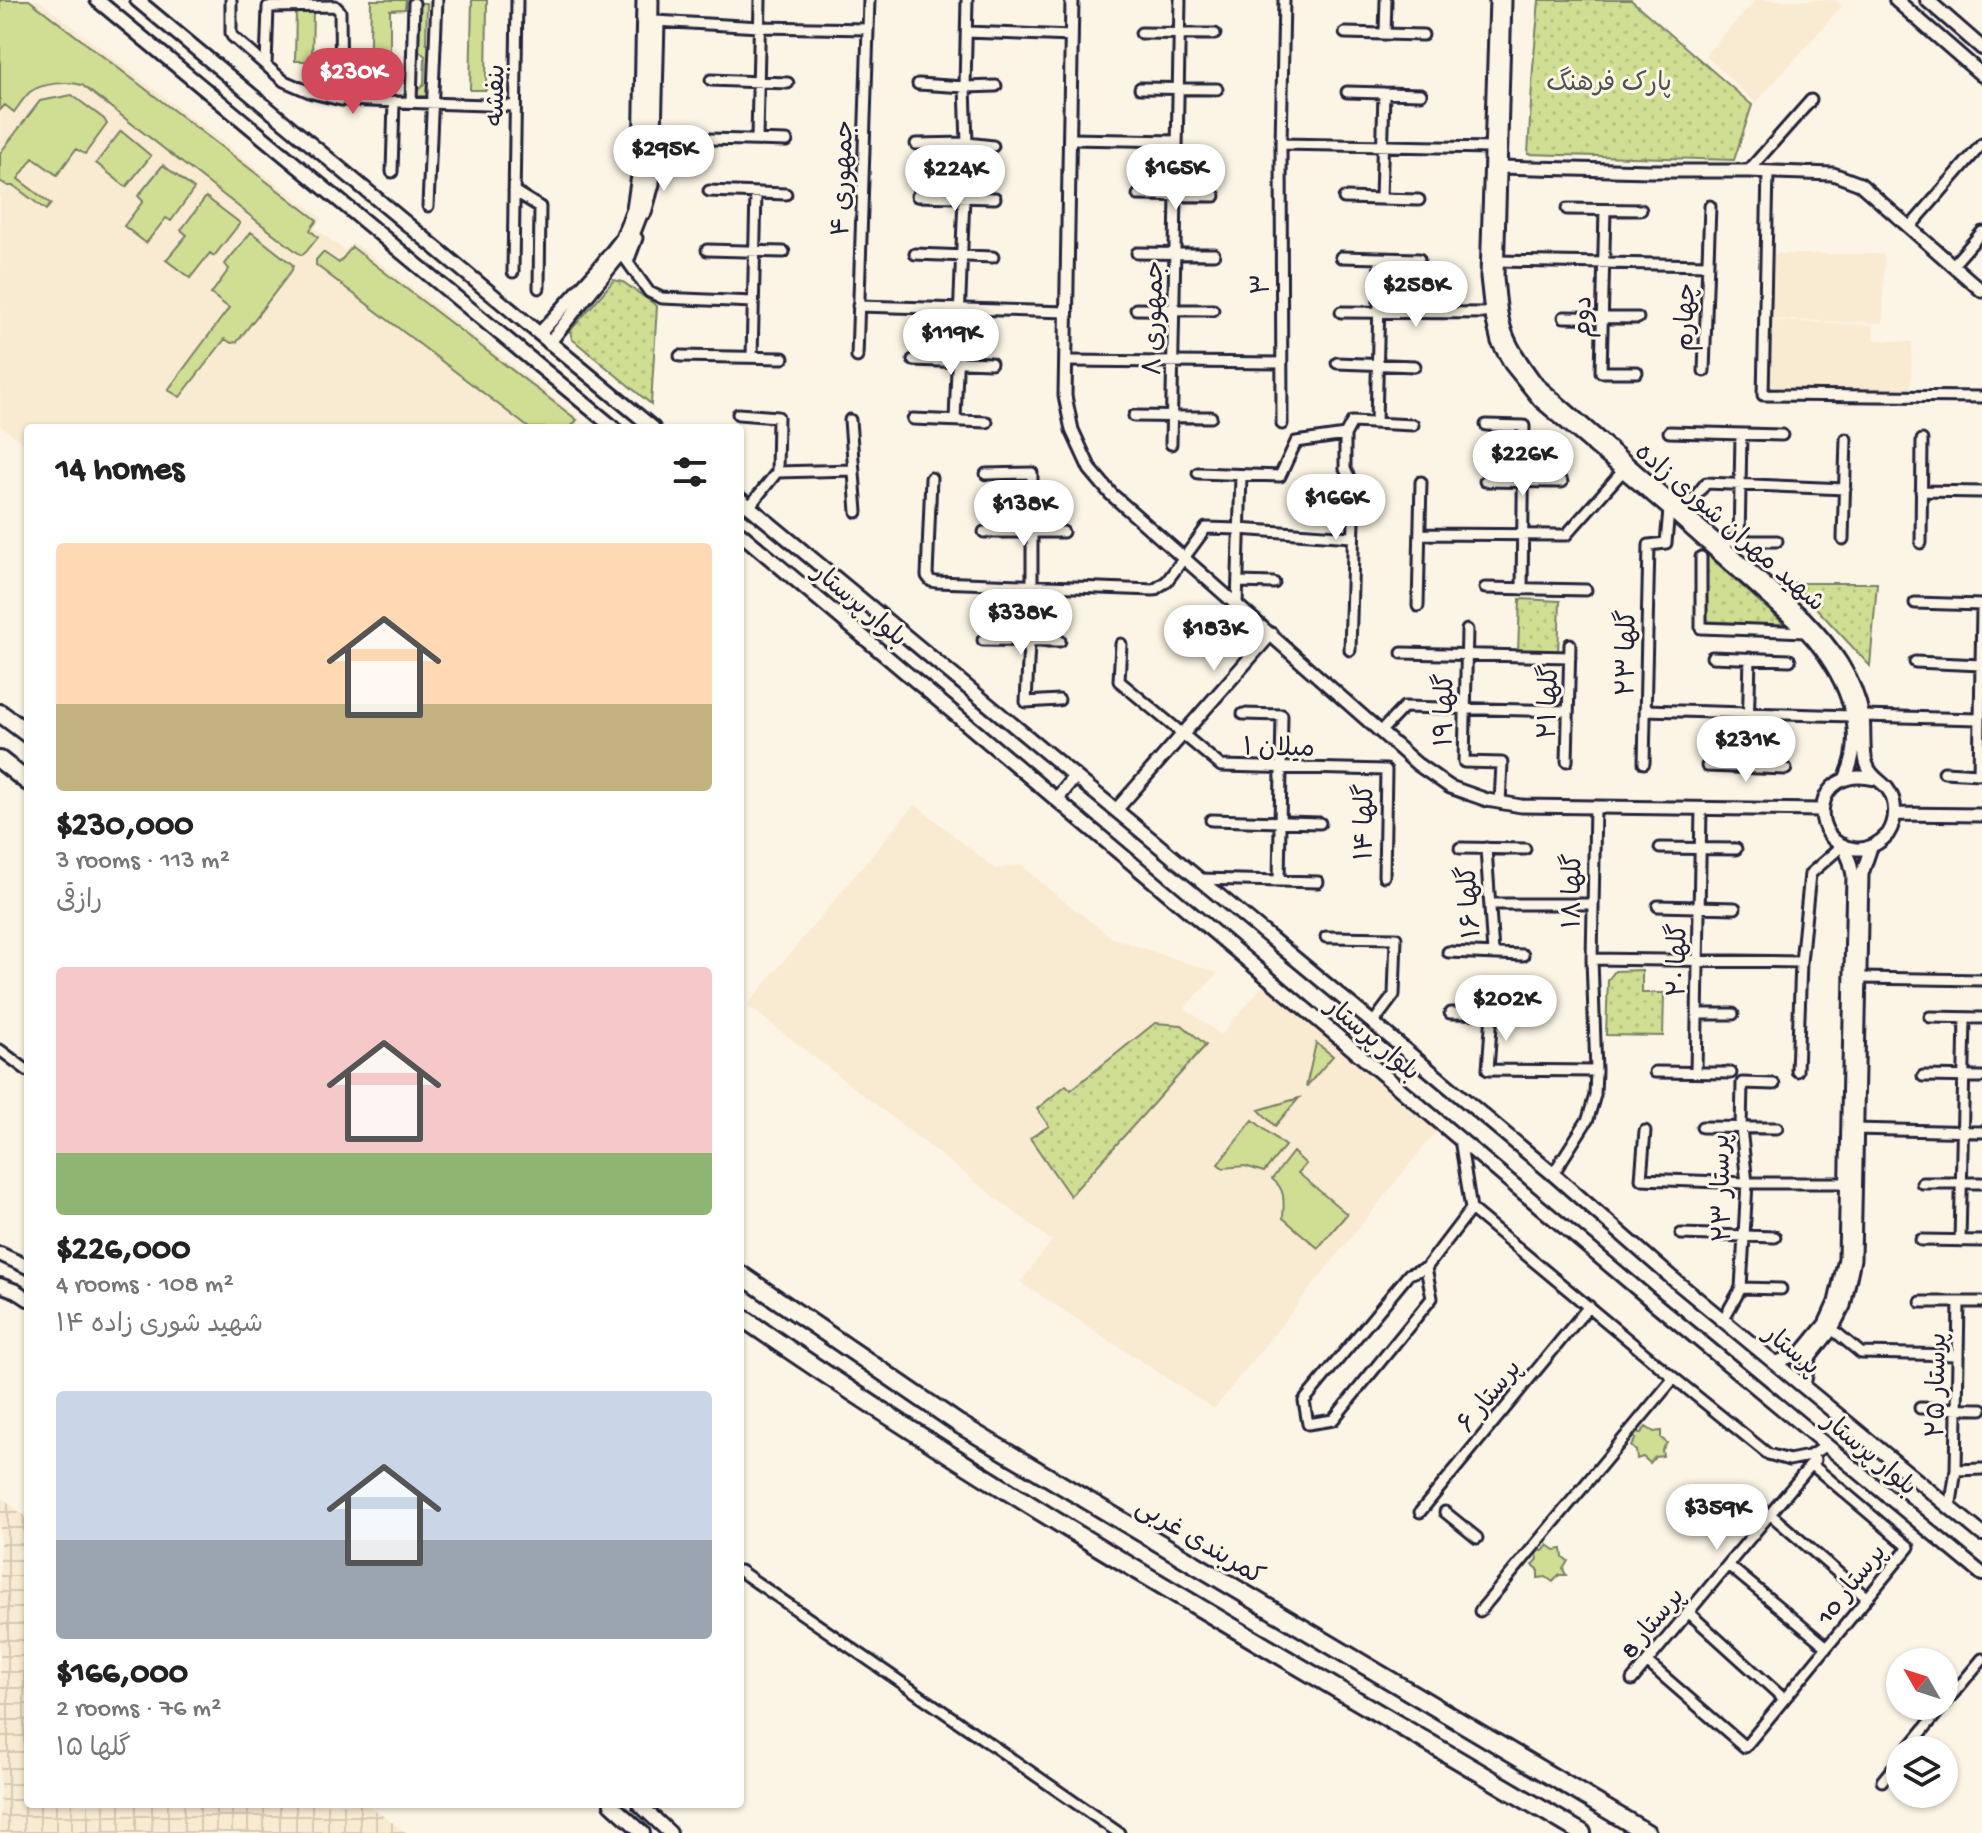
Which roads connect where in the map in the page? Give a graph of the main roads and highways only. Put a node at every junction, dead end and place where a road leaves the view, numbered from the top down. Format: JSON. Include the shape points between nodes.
{"nodes":[{"id":1,"x":97,"y":0,"type":"edge"},
{"id":2,"x":137,"y":0,"type":"edge"},
{"id":3,"x":1896,"y":0,"type":"edge"},
{"id":4,"x":1927,"y":0,"type":"edge"},
{"id":5,"x":1982,"y":48,"type":"edge"},
{"id":6,"x":1982,"y":75,"type":"edge"},
{"id":7,"x":335,"y":164,"type":"junction"},
{"id":8,"x":320,"y":185,"type":"junction"},
{"id":9,"x":609,"y":424,"type":"edge"},
{"id":10,"x":648,"y":424,"type":"edge"},
{"id":11,"x":745,"y":503,"type":"edge"},
{"id":12,"x":744,"y":536,"type":"edge"},
{"id":13,"x":0,"y":713,"type":"edge"},
{"id":14,"x":24,"y":731,"type":"edge"},
{"id":15,"x":0,"y":760,"type":"edge"},
{"id":16,"x":1075,"y":776,"type":"junction"},
{"id":17,"x":24,"y":779,"type":"edge"},
{"id":18,"x":1057,"y":799,"type":"junction"},
{"id":19,"x":0,"y":1254,"type":"edge"},
{"id":20,"x":24,"y":1265,"type":"edge"},
{"id":21,"x":744,"y":1277,"type":"edge"},
{"id":22,"x":0,"y":1285,"type":"edge"},
{"id":23,"x":24,"y":1296,"type":"edge"},
{"id":24,"x":744,"y":1319,"type":"edge"},
{"id":25,"x":1723,"y":1320,"type":"joint"},
{"id":26,"x":1982,"y":1534,"type":"edge"},
{"id":27,"x":1982,"y":1574,"type":"edge"},
{"id":28,"x":615,"y":1808,"type":"edge"},
{"id":29,"x":643,"y":1808,"type":"edge"},
{"id":30,"x":643,"y":1833,"type":"edge"},
{"id":31,"x":670,"y":1833,"type":"edge"},
{"id":32,"x":1582,"y":1833,"type":"edge"},
{"id":33,"x":1647,"y":1833,"type":"edge"}],
"edges":[{"from":1,"to":8,"type":"main road"},
{"from":2,"to":7,"type":"main road"},
{"from":3,"to":6,"type":"main road"},
{"from":4,"to":5,"type":"main road"},
{"from":7,"to":8,"type":"main road"},
{"from":7,"to":10,"type":"main road"},
{"from":8,"to":9,"type":"main road"},
{"from":11,"to":16,"type":"main road","name":"بلوار پرستار"},
{"from":12,"to":18,"type":"main road","name":"بلوار پرستار"},
{"from":13,"to":14,"type":"highway"},
{"from":15,"to":17,"type":"highway"},
{"from":16,"to":18,"type":"main road"},
{"from":16,"to":25,"type":"main road","name":"بلوار پرستار"},
{"from":18,"to":27,"type":"main road","name":"بلوار پرستار"},
{"from":19,"to":20,"type":"main road"},
{"from":21,"to":33,"type":"highway","name":"کمربندی غربی","via":[[959,1424]]},
{"from":22,"to":23,"type":"main road"},
{"from":24,"to":32,"type":"highway","via":[[1103,1551]]},
{"from":25,"to":26,"type":"main road","name":"پرستار"},
{"from":28,"to":30,"type":"main road"},
{"from":29,"to":31,"type":"main road"}]}
